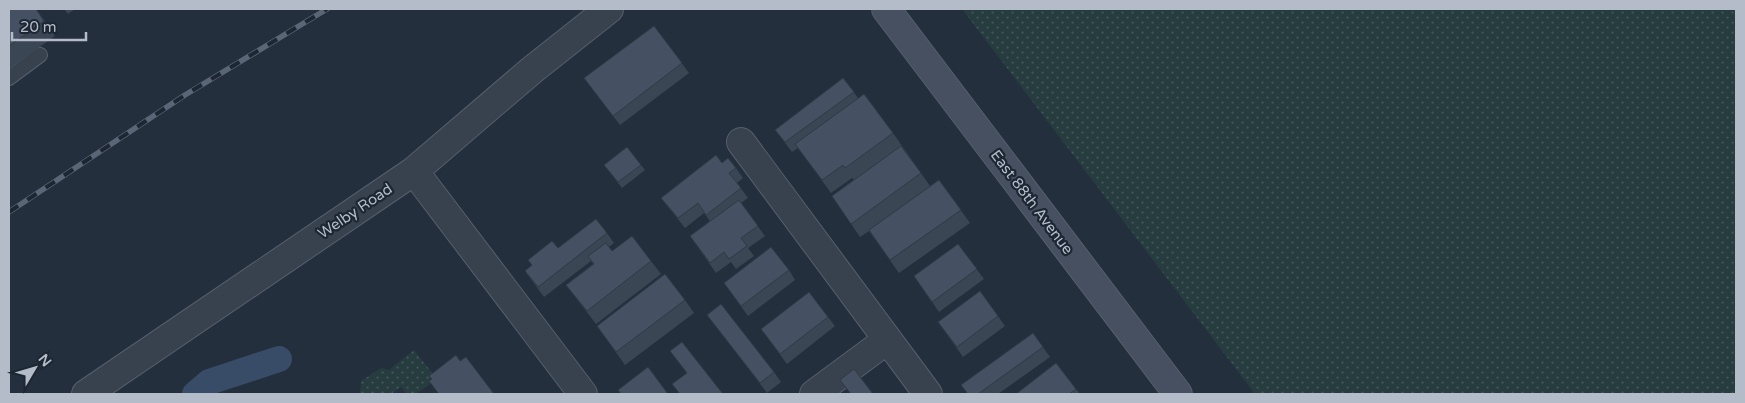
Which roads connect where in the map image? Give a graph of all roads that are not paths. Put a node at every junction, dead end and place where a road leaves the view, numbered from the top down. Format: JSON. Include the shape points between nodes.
{"nodes":[{"id":1,"x":609,"y":9,"type":"edge"},
{"id":2,"x":886,"y":9,"type":"edge"},
{"id":3,"x":40,"y":55,"type":"dead end"},
{"id":4,"x":9,"y":78,"type":"edge"},
{"id":5,"x":741,"y":142,"type":"dead end"},
{"id":6,"x":414,"y":171,"type":"junction"},
{"id":7,"x":887,"y":340,"type":"junction"},
{"id":8,"x":86,"y":394,"type":"edge"},
{"id":9,"x":582,"y":394,"type":"edge"},
{"id":10,"x":814,"y":394,"type":"edge"},
{"id":11,"x":928,"y":394,"type":"edge"},
{"id":12,"x":1178,"y":394,"type":"edge"}],
"edges":[{"from":1,"to":6,"type":"street","name":"Welby Road"},
{"from":2,"to":12,"type":"main road","name":"East 88th Avenue"},
{"from":3,"to":4,"type":"lane"},
{"from":5,"to":7,"type":"street"},
{"from":6,"to":8,"type":"street","name":"Welby Road"},
{"from":6,"to":9,"type":"street"},
{"from":7,"to":10,"type":"street"},
{"from":7,"to":11,"type":"street"}]}
